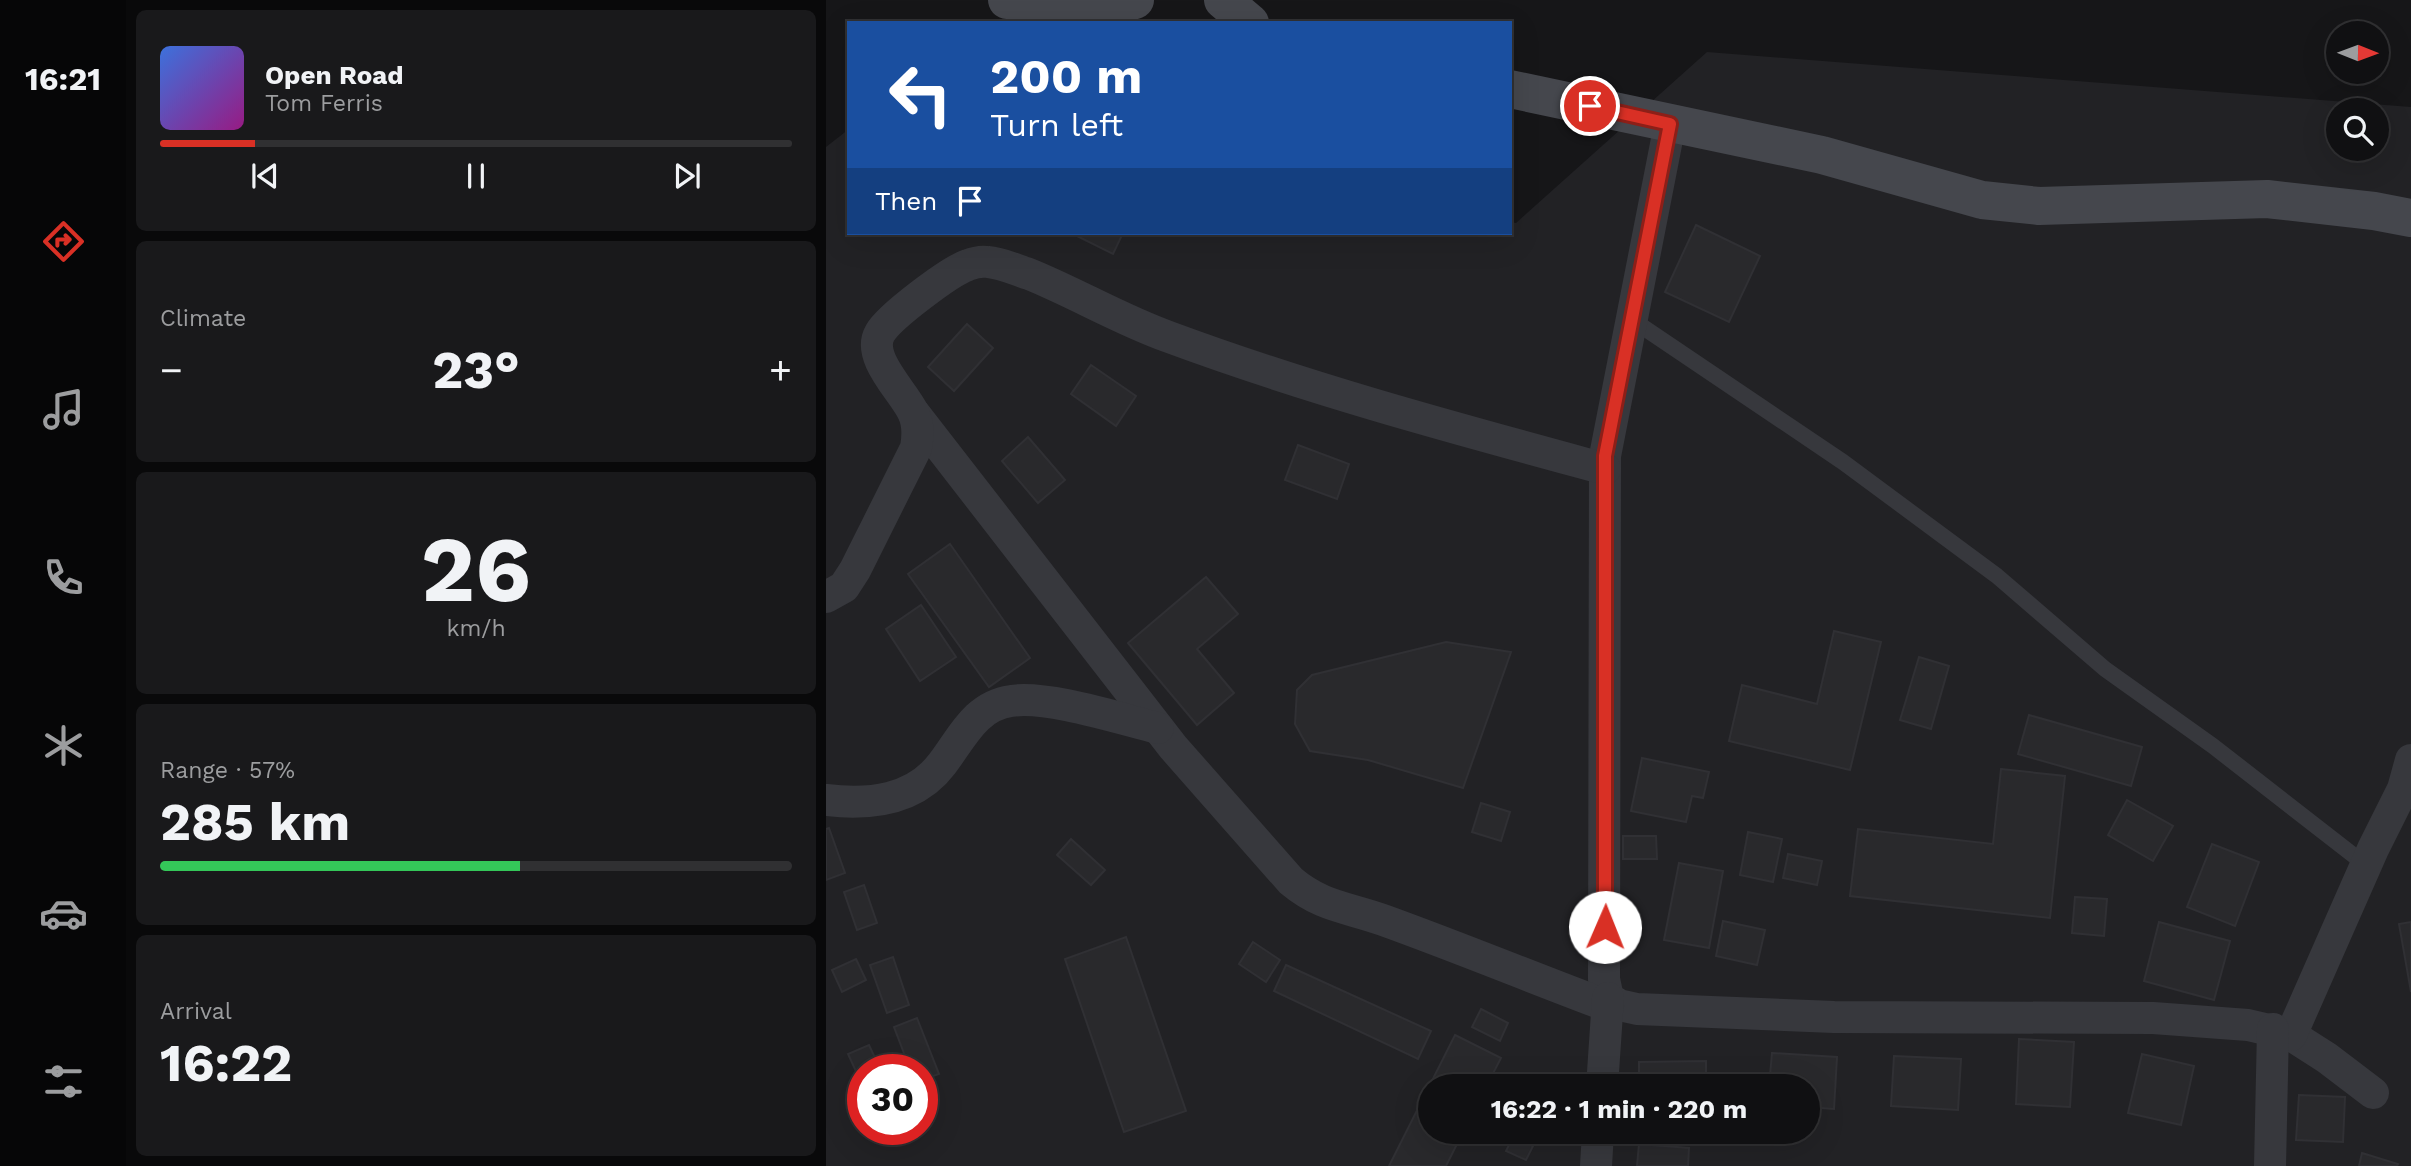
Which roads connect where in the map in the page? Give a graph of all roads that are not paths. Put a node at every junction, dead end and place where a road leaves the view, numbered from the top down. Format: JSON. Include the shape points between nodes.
{"nodes":[{"id":1,"x":1007,"y":0,"type":"edge"},
{"id":2,"x":1135,"y":0,"type":"edge"},
{"id":3,"x":1223,"y":0,"type":"edge"},
{"id":4,"x":1248,"y":21,"type":"edge"},
{"id":5,"x":1512,"y":89,"type":"edge"},
{"id":6,"x":1670,"y":124,"type":"junction"},
{"id":7,"x":2411,"y":218,"type":"edge"},
{"id":8,"x":1631,"y":319,"type":"junction"},
{"id":9,"x":914,"y":413,"type":"junction"},
{"id":10,"x":1605,"y":469,"type":"junction"},
{"id":11,"x":826,"y":597,"type":"edge"},
{"id":12,"x":1158,"y":728,"type":"junction"},
{"id":13,"x":2411,"y":760,"type":"edge"},
{"id":14,"x":826,"y":800,"type":"edge"},
{"id":15,"x":2366,"y":865,"type":"junction"},
{"id":16,"x":1608,"y":1002,"type":"junction"},
{"id":17,"x":2282,"y":1032,"type":"junction"},
{"id":18,"x":1602,"y":1074,"type":"edge"},
{"id":19,"x":2373,"y":1093,"type":"dead end"},
{"id":20,"x":1597,"y":1144,"type":"edge"},
{"id":21,"x":1595,"y":1166,"type":"edge"},
{"id":22,"x":2270,"y":1166,"type":"edge"}],
"edges":[{"from":1,"to":2,"type":"street","via":[[1115,4]]},
{"from":3,"to":4,"type":"street"},
{"from":5,"to":6,"type":"street"},
{"from":6,"to":7,"type":"street","via":[[1822,155],[1982,200],[2039,206],[2267,199]]},
{"from":6,"to":8,"type":"street"},
{"from":8,"to":10,"type":"street"},
{"from":8,"to":15,"type":"lane","via":[[1843,463],[1997,576],[2105,668]]},
{"from":9,"to":10,"type":"street","via":[[881,364],[879,333],[950,274],[987,261],[1045,281],[1166,336],[1317,388]]},
{"from":9,"to":11,"type":"street","via":[[916,448],[904,476],[855,570],[844,587]]},
{"from":9,"to":12,"type":"street"},
{"from":10,"to":16,"type":"street","via":[[1604,979]]},
{"from":12,"to":14,"type":"street","via":[[1057,704],[1011,701],[976,717],[941,765],[905,794],[875,802]]},
{"from":12,"to":16,"type":"street","via":[[1308,895]]},
{"from":13,"to":15,"type":"street","via":[[2403,789]]},
{"from":15,"to":17,"type":"street"},
{"from":16,"to":17,"type":"street","via":[[1637,1009],[1834,1017],[2153,1018]]},
{"from":16,"to":18,"type":"street"},
{"from":17,"to":19,"type":"street"},
{"from":17,"to":22,"type":"street"},
{"from":20,"to":21,"type":"street"}]}
